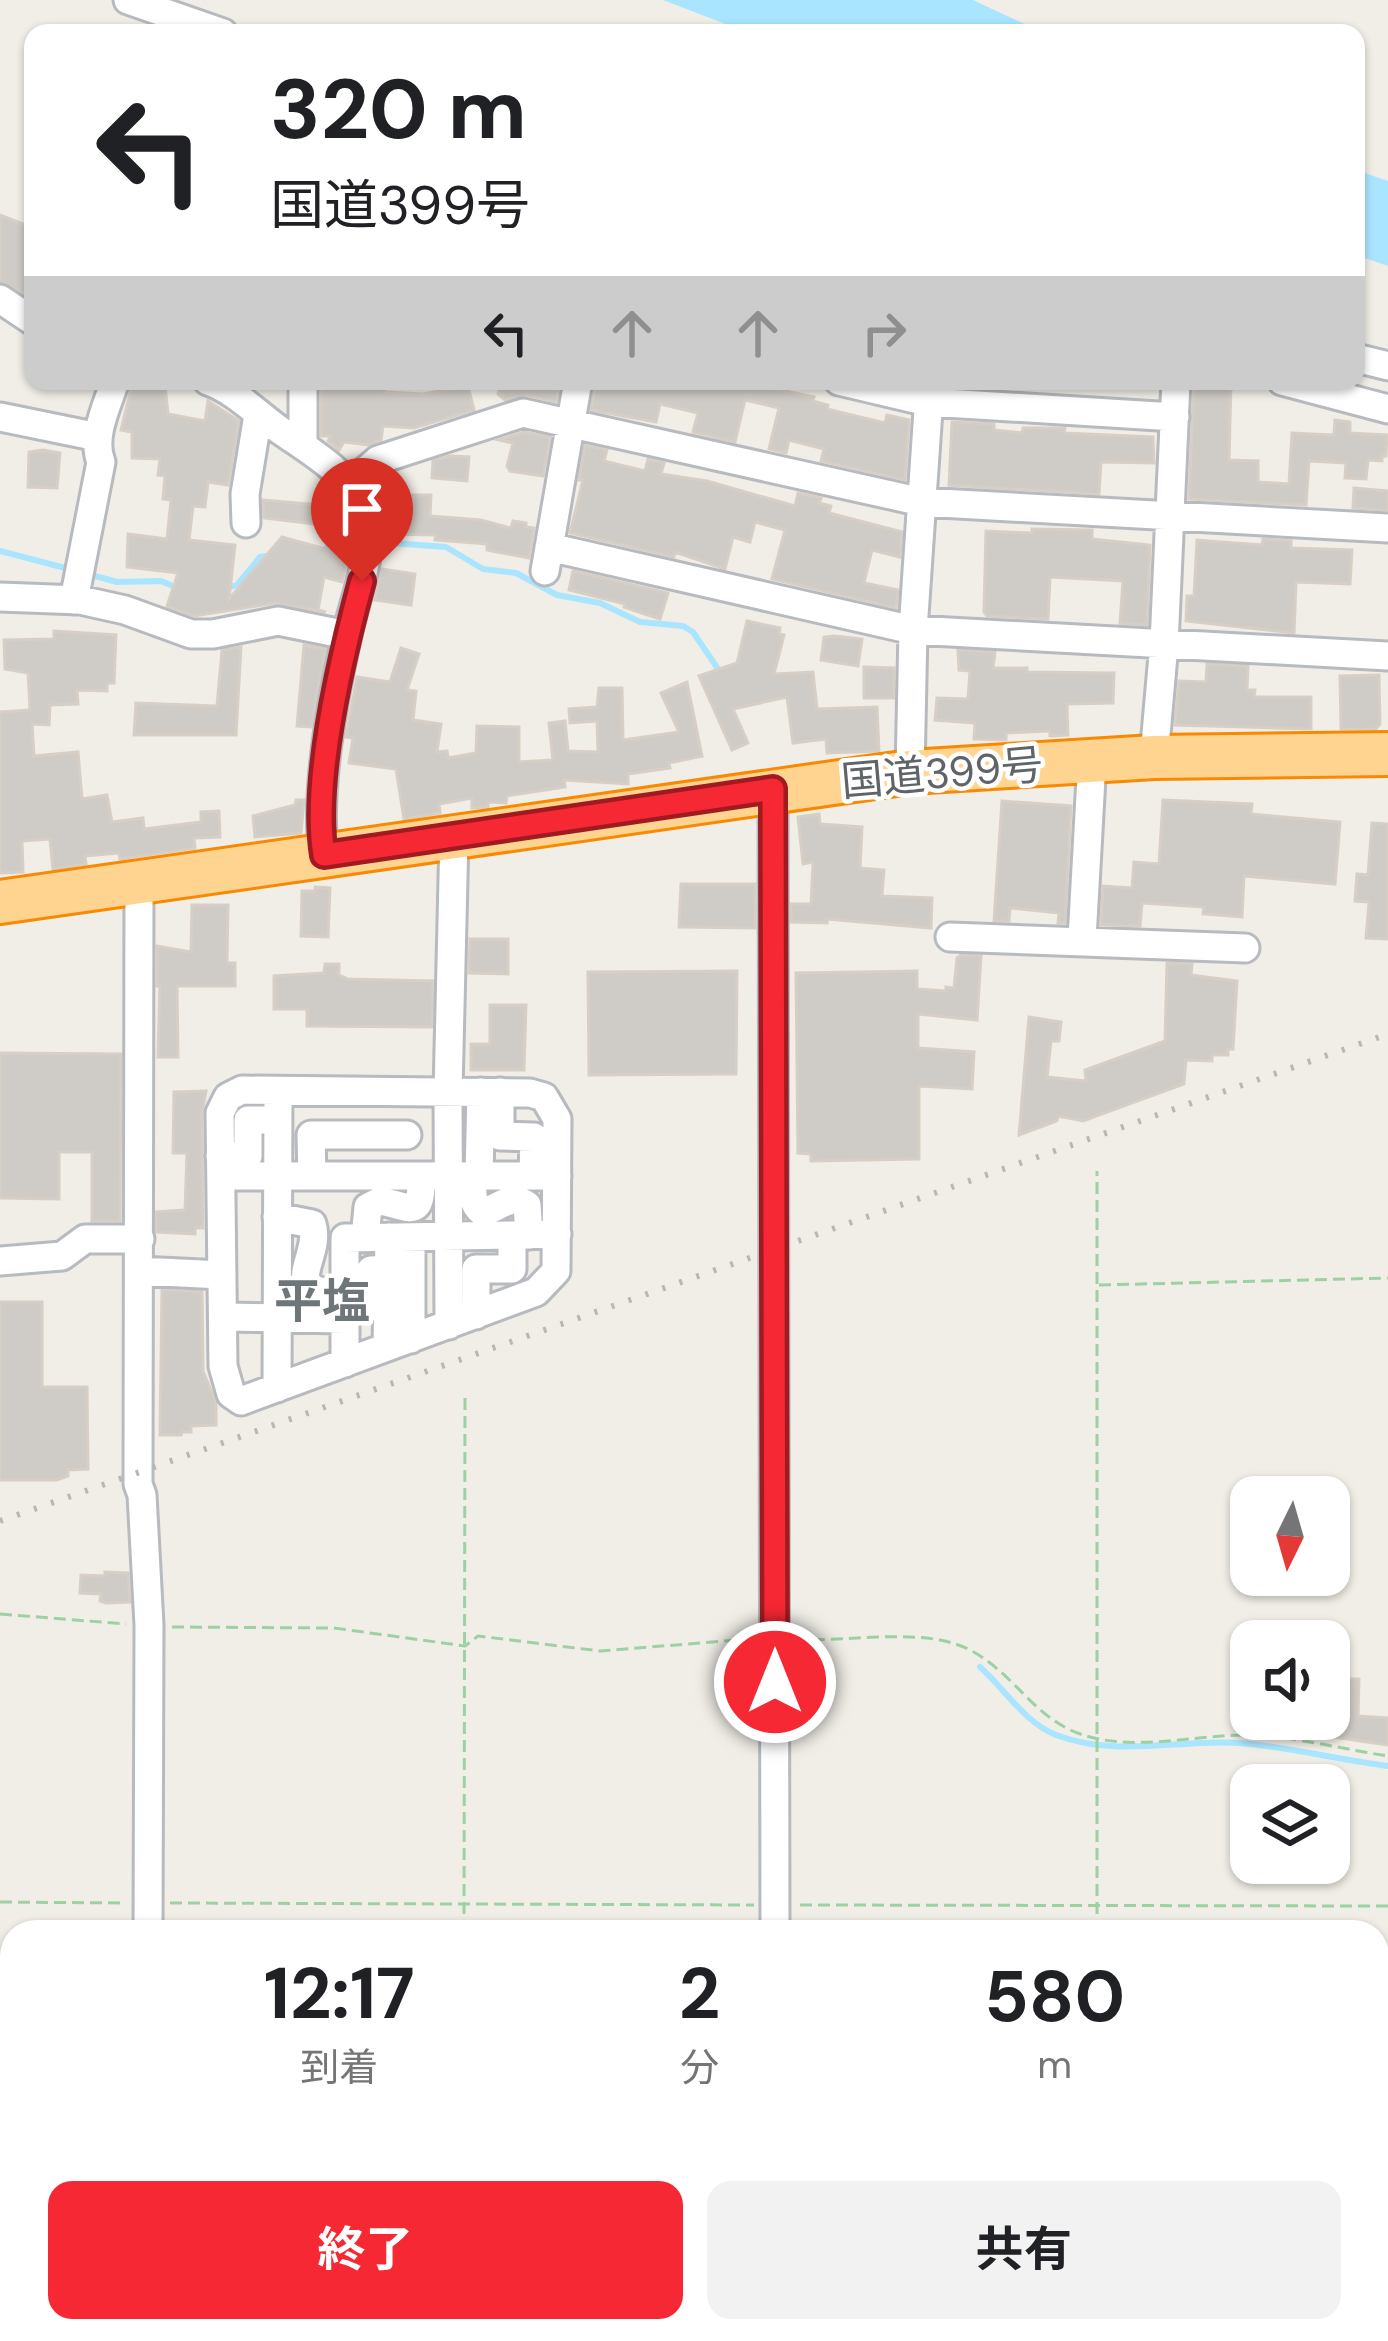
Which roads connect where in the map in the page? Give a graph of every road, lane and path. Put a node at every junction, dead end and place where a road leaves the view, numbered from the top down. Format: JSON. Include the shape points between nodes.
{"nodes":[{"id":1,"x":128,"y":0,"type":"edge"},
{"id":2,"x":197,"y":24,"type":"edge"},
{"id":3,"x":112,"y":390,"type":"edge"},
{"id":4,"x":226,"y":390,"type":"edge"},
{"id":5,"x":303,"y":390,"type":"edge"},
{"id":6,"x":576,"y":390,"type":"edge"},
{"id":7,"x":1176,"y":390,"type":"edge"},
{"id":8,"x":1316,"y":390,"type":"edge"},
{"id":9,"x":929,"y":391,"type":"edge"},
{"id":10,"x":1388,"y":409,"type":"edge"},
{"id":11,"x":258,"y":415,"type":"junction"},
{"id":12,"x":0,"y":417,"type":"edge"},
{"id":13,"x":1174,"y":417,"type":"junction"},
{"id":14,"x":571,"y":422,"type":"junction"},
{"id":15,"x":98,"y":437,"type":"junction"},
{"id":16,"x":304,"y":446,"type":"junction"},
{"id":17,"x":350,"y":485,"type":"junction"},
{"id":18,"x":922,"y":502,"type":"junction"},
{"id":19,"x":1170,"y":515,"type":"junction"},
{"id":20,"x":246,"y":523,"type":"dead end"},
{"id":21,"x":1388,"y":528,"type":"edge"},
{"id":22,"x":0,"y":597,"type":"edge"},
{"id":23,"x":74,"y":600,"type":"junction"},
{"id":24,"x":914,"y":630,"type":"junction"},
{"id":25,"x":347,"y":635,"type":"junction"},
{"id":26,"x":1164,"y":644,"type":"junction"},
{"id":27,"x":1388,"y":656,"type":"edge"},
{"id":28,"x":1388,"y":754,"type":"edge"},
{"id":29,"x":1154,"y":757,"type":"junction"},
{"id":30,"x":1092,"y":760,"type":"junction"},
{"id":31,"x":910,"y":772,"type":"junction"},
{"id":32,"x":773,"y":789,"type":"junction"},
{"id":33,"x":454,"y":836,"type":"junction"},
{"id":34,"x":324,"y":855,"type":"junction"},
{"id":35,"x":140,"y":882,"type":"junction"},
{"id":36,"x":0,"y":902,"type":"edge"},
{"id":37,"x":950,"y":937,"type":"dead end"},
{"id":38,"x":1082,"y":939,"type":"junction"},
{"id":39,"x":1245,"y":947,"type":"dead end"},
{"id":40,"x":278,"y":1091,"type":"junction"},
{"id":41,"x":352,"y":1092,"type":"junction"},
{"id":42,"x":408,"y":1092,"type":"junction"},
{"id":43,"x":448,"y":1092,"type":"junction"},
{"id":44,"x":490,"y":1092,"type":"junction"},
{"id":45,"x":278,"y":1120,"type":"junction"},
{"id":46,"x":350,"y":1135,"type":"junction"},
{"id":47,"x":407,"y":1135,"type":"junction"},
{"id":48,"x":221,"y":1166,"type":"junction"},
{"id":49,"x":1097,"y":1171,"type":"dead end"},
{"id":50,"x":277,"y":1176,"type":"junction"},
{"id":51,"x":311,"y":1176,"type":"junction"},
{"id":52,"x":446,"y":1176,"type":"junction"},
{"id":53,"x":545,"y":1176,"type":"junction"},
{"id":54,"x":277,"y":1217,"type":"junction"},
{"id":55,"x":535,"y":1235,"type":"junction"},
{"id":56,"x":448,"y":1236,"type":"junction"},
{"id":57,"x":388,"y":1237,"type":"junction"},
{"id":58,"x":140,"y":1239,"type":"junction"},
{"id":59,"x":0,"y":1261,"type":"edge"},
{"id":60,"x":140,"y":1271,"type":"junction"},
{"id":61,"x":222,"y":1275,"type":"junction"},
{"id":62,"x":409,"y":1278,"type":"junction"},
{"id":63,"x":1388,"y":1278,"type":"edge"},
{"id":64,"x":1097,"y":1285,"type":"junction"},
{"id":65,"x":345,"y":1308,"type":"junction"},
{"id":66,"x":223,"y":1317,"type":"junction"},
{"id":67,"x":277,"y":1318,"type":"junction"},
{"id":68,"x":462,"y":1320,"type":"junction"},
{"id":69,"x":399,"y":1343,"type":"junction"},
{"id":70,"x":345,"y":1363,"type":"junction"},
{"id":71,"x":277,"y":1388,"type":"junction"},
{"id":72,"x":465,"y":1394,"type":"dead end"},
{"id":73,"x":0,"y":1614,"type":"edge"},
{"id":74,"x":149,"y":1625,"type":"junction"},
{"id":75,"x":775,"y":1638,"type":"junction"},
{"id":76,"x":465,"y":1646,"type":"junction"},
{"id":77,"x":1096,"y":1739,"type":"junction"},
{"id":78,"x":1388,"y":1756,"type":"edge"},
{"id":79,"x":0,"y":1902,"type":"edge"},
{"id":80,"x":148,"y":1903,"type":"junction"},
{"id":81,"x":464,"y":1904,"type":"junction"},
{"id":82,"x":1096,"y":1906,"type":"junction"},
{"id":83,"x":1388,"y":1906,"type":"edge"},
{"id":84,"x":775,"y":1918,"type":"edge"},
{"id":85,"x":148,"y":1920,"type":"edge"},
{"id":86,"x":464,"y":1920,"type":"edge"},
{"id":87,"x":1097,"y":1920,"type":"edge"}],
"edges":[{"from":1,"to":2,"type":"street"},
{"from":3,"to":15,"type":"street"},
{"from":4,"to":11,"type":"street"},
{"from":5,"to":16,"type":"street"},
{"from":6,"to":14,"type":"street"},
{"from":7,"to":13,"type":"street"},
{"from":8,"to":10,"type":"street"},
{"from":9,"to":13,"type":"street"},
{"from":9,"to":18,"type":"street"},
{"from":11,"to":16,"type":"street"},
{"from":11,"to":20,"type":"street"},
{"from":12,"to":15,"type":"street"},
{"from":13,"to":19,"type":"street"},
{"from":14,"to":17,"type":"street","via":[[512,413],[378,460]]},
{"from":14,"to":18,"type":"street"},
{"from":14,"to":24,"type":"street","via":[[547,559]]},
{"from":15,"to":23,"type":"street","via":[[101,462]]},
{"from":16,"to":17,"type":"street"},
{"from":17,"to":25,"type":"street","via":[[362,504],[368,551]]},
{"from":18,"to":19,"type":"street"},
{"from":18,"to":24,"type":"street"},
{"from":19,"to":21,"type":"street"},
{"from":19,"to":26,"type":"street"},
{"from":22,"to":23,"type":"street"},
{"from":23,"to":25,"type":"street","via":[[191,634],[278,621]]},
{"from":24,"to":26,"type":"street"},
{"from":24,"to":31,"type":"street"},
{"from":25,"to":34,"type":"street","via":[[330,732]]},
{"from":26,"to":27,"type":"street"},
{"from":26,"to":29,"type":"street"},
{"from":28,"to":29,"type":"highway","name":"国道399号"},
{"from":29,"to":30,"type":"highway","name":"国道399号"},
{"from":30,"to":31,"type":"highway","name":"国道399号"},
{"from":30,"to":38,"type":"street"},
{"from":31,"to":32,"type":"highway","name":"国道399号"},
{"from":32,"to":33,"type":"highway","name":"国道399号"},
{"from":32,"to":75,"type":"street"},
{"from":33,"to":34,"type":"highway","name":"国道399号"},
{"from":33,"to":43,"type":"street"},
{"from":34,"to":35,"type":"highway","name":"国道399号"},
{"from":35,"to":36,"type":"highway","name":"国道399号"},
{"from":35,"to":58,"type":"street"},
{"from":37,"to":38,"type":"street"},
{"from":38,"to":39,"type":"street"},
{"from":40,"to":41,"type":"street"},
{"from":40,"to":45,"type":"street"},
{"from":40,"to":48,"type":"street","via":[[228,1097],[220,1113]]},
{"from":41,"to":42,"type":"street"},
{"from":41,"to":46,"type":"street"},
{"from":42,"to":43,"type":"street"},
{"from":42,"to":47,"type":"street"},
{"from":43,"to":44,"type":"street"},
{"from":43,"to":52,"type":"street"},
{"from":44,"to":52,"type":"street"},
{"from":44,"to":53,"type":"street","via":[[500,1136],[534,1137]]},
{"from":44,"to":53,"type":"street","via":[[530,1093],[551,1107],[557,1119]]},
{"from":45,"to":48,"type":"street","via":[[248,1120],[248,1156]]},
{"from":45,"to":50,"type":"street"},
{"from":46,"to":47,"type":"street"},
{"from":46,"to":51,"type":"street","via":[[311,1135]]},
{"from":47,"to":52,"type":"street"},
{"from":48,"to":50,"type":"street"},
{"from":48,"to":61,"type":"street"},
{"from":49,"to":64,"type":"path"},
{"from":50,"to":51,"type":"street"},
{"from":50,"to":54,"type":"street"},
{"from":51,"to":52,"type":"street"},
{"from":52,"to":53,"type":"street"},
{"from":52,"to":55,"type":"street","via":[[477,1207],[520,1200]]},
{"from":52,"to":56,"type":"street"},
{"from":52,"to":57,"type":"street","via":[[416,1207],[380,1201],[368,1208]]},
{"from":53,"to":55,"type":"street"},
{"from":54,"to":65,"type":"street","via":[[312,1223],[305,1280]]},
{"from":54,"to":67,"type":"street"},
{"from":55,"to":56,"type":"street"},
{"from":55,"to":68,"type":"street","via":[[512,1270],[476,1269]]},
{"from":55,"to":68,"type":"street","via":[[556,1271],[536,1292]]},
{"from":56,"to":57,"type":"street"},
{"from":56,"to":68,"type":"street"},
{"from":57,"to":62,"type":"street"},
{"from":57,"to":65,"type":"street","via":[[345,1238]]},
{"from":58,"to":59,"type":"street","via":[[85,1239],[62,1256]]},
{"from":58,"to":60,"type":"street"},
{"from":60,"to":61,"type":"street"},
{"from":60,"to":74,"type":"street","via":[[138,1484]]},
{"from":61,"to":66,"type":"street"},
{"from":62,"to":65,"type":"street","via":[[371,1270],[370,1307]]},
{"from":62,"to":69,"type":"street"},
{"from":63,"to":64,"type":"path"},
{"from":64,"to":77,"type":"path"},
{"from":65,"to":67,"type":"street"},
{"from":65,"to":70,"type":"street"},
{"from":66,"to":67,"type":"street"},
{"from":66,"to":71,"type":"street","via":[[231,1394],[241,1401]]},
{"from":67,"to":71,"type":"street"},
{"from":68,"to":69,"type":"street"},
{"from":69,"to":70,"type":"street"},
{"from":70,"to":71,"type":"street"},
{"from":72,"to":76,"type":"path"},
{"from":73,"to":74,"type":"path"},
{"from":74,"to":76,"type":"path","via":[[334,1628]]},
{"from":74,"to":80,"type":"street"},
{"from":75,"to":76,"type":"path","via":[[600,1651],[478,1636]]},
{"from":75,"to":77,"type":"path","via":[[937,1638],[997,1669],[1065,1730]]},
{"from":75,"to":84,"type":"street"},
{"from":76,"to":81,"type":"path"},
{"from":77,"to":78,"type":"path","via":[[1246,1735]]},
{"from":77,"to":82,"type":"path"},
{"from":79,"to":80,"type":"path"},
{"from":80,"to":81,"type":"path"},
{"from":80,"to":85,"type":"street"},
{"from":81,"to":84,"type":"path"},
{"from":81,"to":86,"type":"path"},
{"from":82,"to":83,"type":"path"},
{"from":82,"to":84,"type":"path"},
{"from":82,"to":87,"type":"path"}]}
